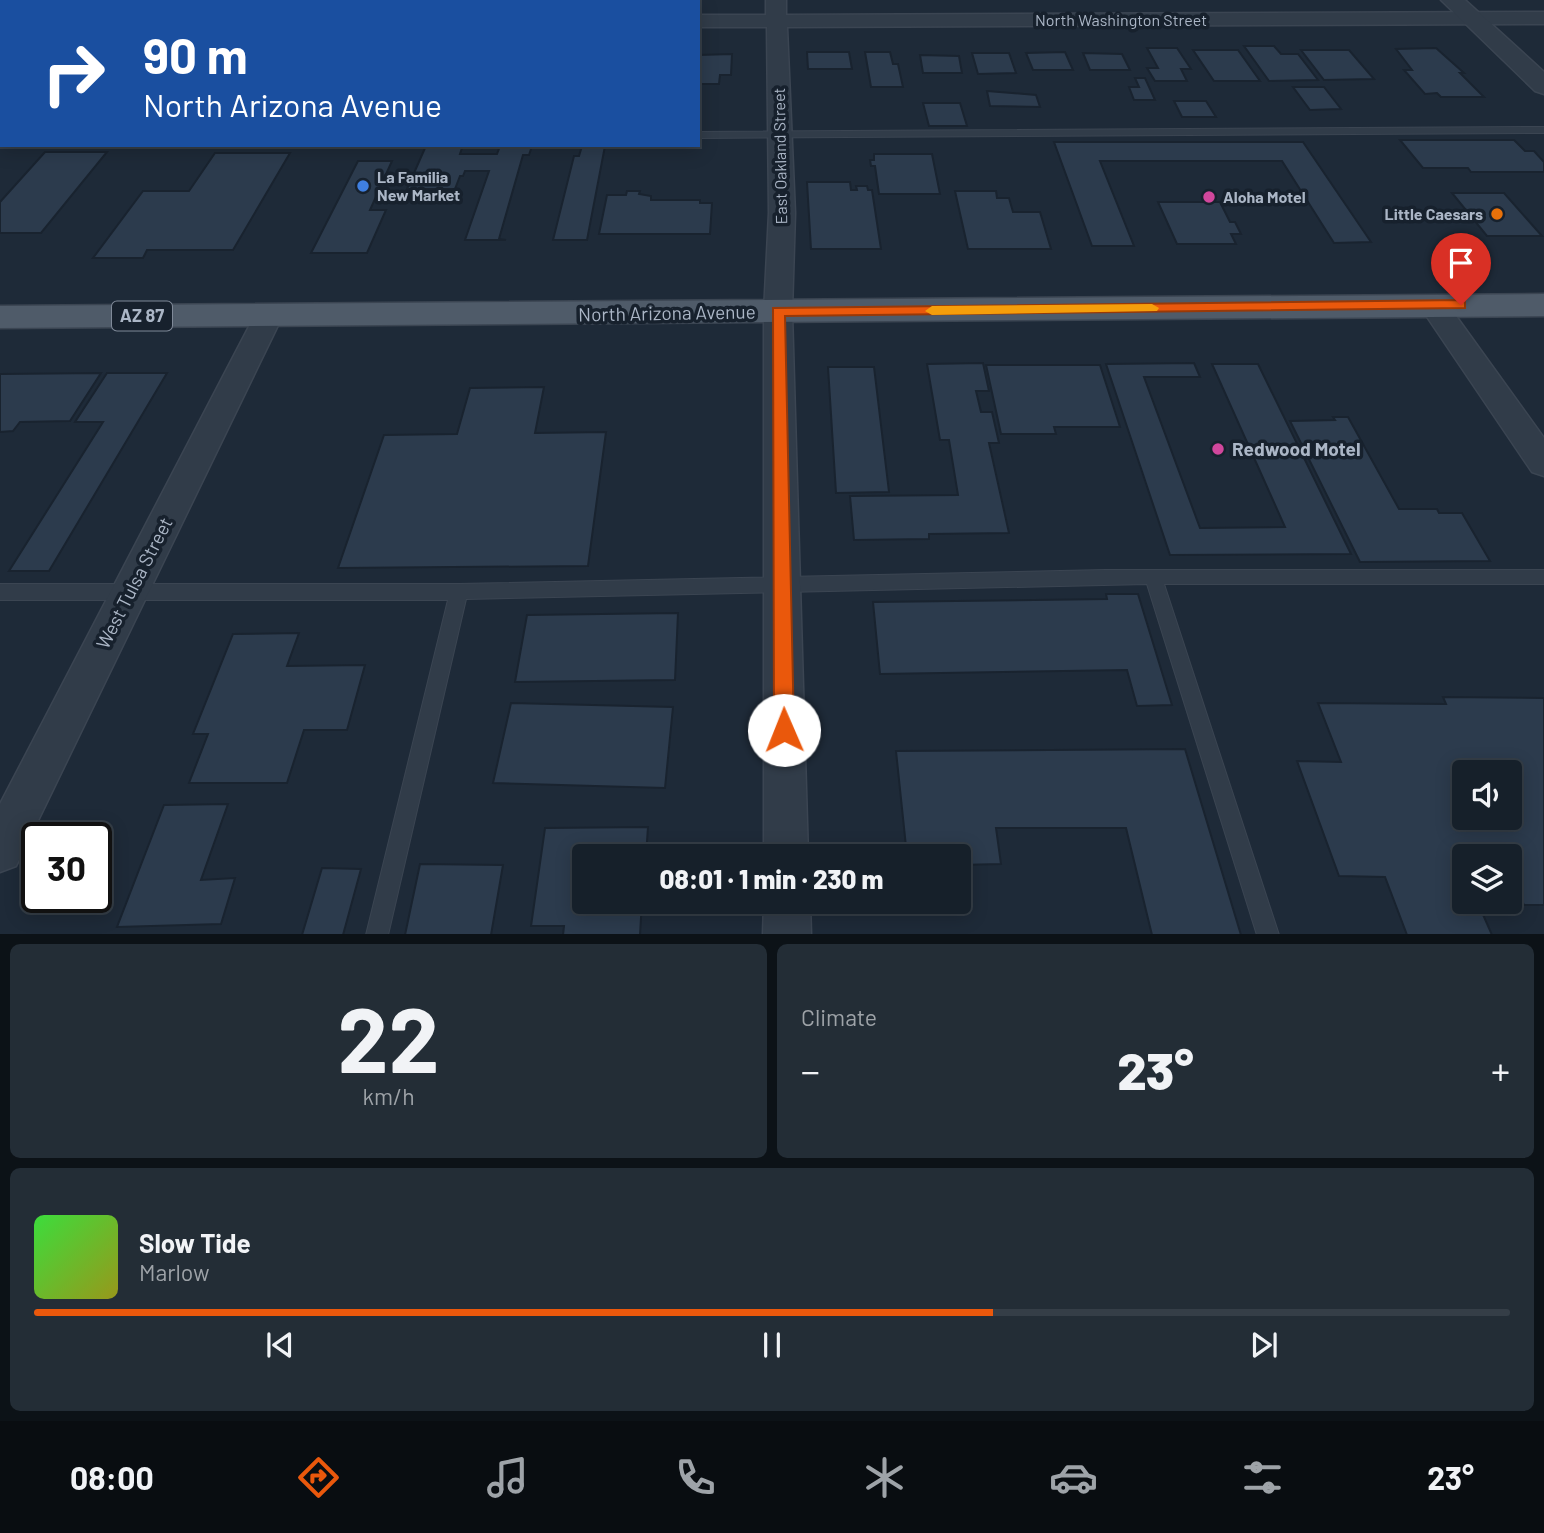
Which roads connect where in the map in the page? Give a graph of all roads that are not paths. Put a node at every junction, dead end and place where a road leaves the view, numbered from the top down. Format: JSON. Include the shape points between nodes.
{"nodes":[{"id":1,"x":1452,"y":0,"type":"edge"},
{"id":2,"x":777,"y":10,"type":"edge"},
{"id":3,"x":1544,"y":18,"type":"edge"},
{"id":4,"x":1471,"y":19,"type":"junction"},
{"id":5,"x":700,"y":21,"type":"edge"},
{"id":6,"x":1544,"y":86,"type":"edge"},
{"id":7,"x":1544,"y":130,"type":"edge"},
{"id":8,"x":700,"y":135,"type":"edge"},
{"id":9,"x":780,"y":135,"type":"junction"},
{"id":10,"x":1433,"y":305,"type":"junction"},
{"id":11,"x":1544,"y":305,"type":"edge"},
{"id":12,"x":778,"y":312,"type":"junction"},
{"id":13,"x":269,"y":315,"type":"junction"},
{"id":14,"x":0,"y":317,"type":"edge"},
{"id":15,"x":1544,"y":463,"type":"edge"},
{"id":16,"x":1544,"y":576,"type":"edge"},
{"id":17,"x":1153,"y":578,"type":"junction"},
{"id":18,"x":782,"y":583,"type":"junction"},
{"id":19,"x":131,"y":590,"type":"junction"},
{"id":20,"x":0,"y":592,"type":"edge"},
{"id":21,"x":459,"y":592,"type":"junction"},
{"id":22,"x":786,"y":844,"type":"edge"},
{"id":23,"x":0,"y":850,"type":"edge"},
{"id":24,"x":787,"y":914,"type":"edge"},
{"id":25,"x":377,"y":934,"type":"edge"},
{"id":26,"x":787,"y":934,"type":"edge"},
{"id":27,"x":1268,"y":934,"type":"edge"}],
"edges":[{"from":1,"to":4,"type":"street"},
{"from":2,"to":4,"type":"street","name":"North Washington Street"},
{"from":2,"to":5,"type":"street","name":"North Washington Street"},
{"from":2,"to":9,"type":"street","name":"East Oakland Street"},
{"from":3,"to":4,"type":"street","name":"North Washington Street"},
{"from":4,"to":6,"type":"street"},
{"from":7,"to":9,"type":"lane"},
{"from":8,"to":9,"type":"lane"},
{"from":9,"to":12,"type":"street","name":"East Oakland Street"},
{"from":10,"to":11,"type":"main road","name":"North Arizona Avenue","number":"AZ 87"},
{"from":10,"to":12,"type":"main road","name":"North Arizona Avenue","number":"AZ 87"},
{"from":10,"to":15,"type":"street"},
{"from":12,"to":13,"type":"main road","name":"North Arizona Avenue","number":"AZ 87"},
{"from":12,"to":18,"type":"street","name":"East Oakland Street"},
{"from":13,"to":14,"type":"main road","name":"North Arizona Avenue","number":"AZ 87"},
{"from":13,"to":19,"type":"street","name":"West Tulsa Street"},
{"from":16,"to":17,"type":"lane"},
{"from":17,"to":18,"type":"lane"},
{"from":17,"to":27,"type":"lane"},
{"from":18,"to":21,"type":"lane"},
{"from":18,"to":22,"type":"street","name":"East Oakland Street"},
{"from":19,"to":20,"type":"lane"},
{"from":19,"to":21,"type":"lane"},
{"from":19,"to":23,"type":"street","name":"West Tulsa Street"},
{"from":21,"to":25,"type":"lane"},
{"from":24,"to":26,"type":"street"}]}
